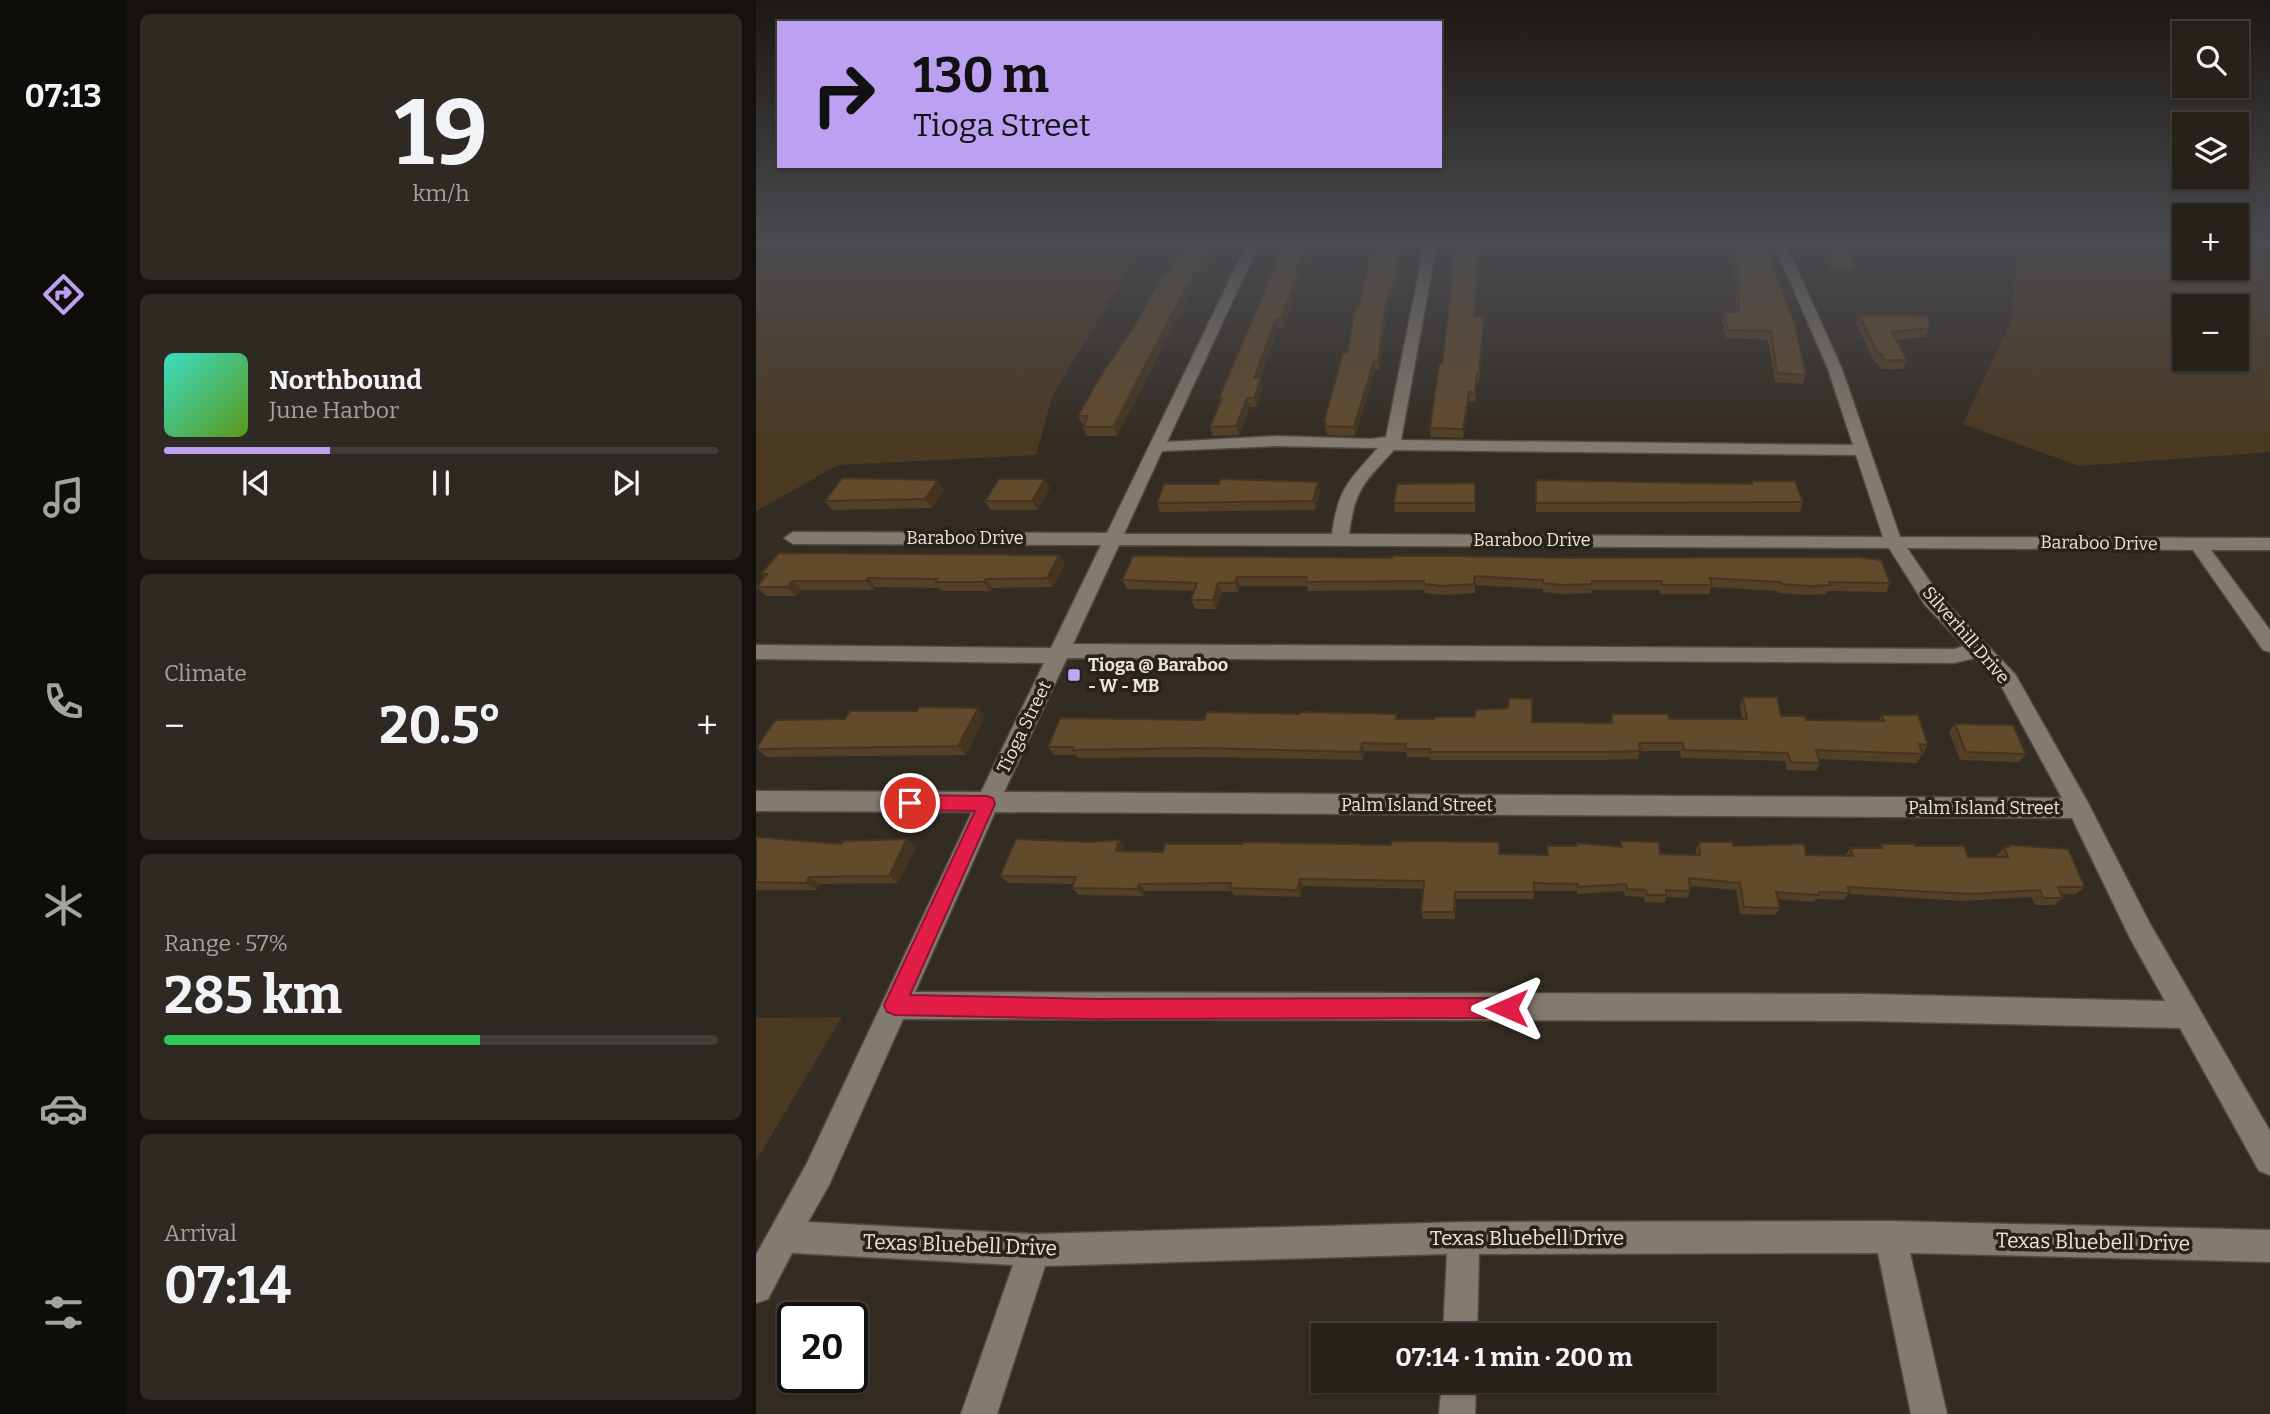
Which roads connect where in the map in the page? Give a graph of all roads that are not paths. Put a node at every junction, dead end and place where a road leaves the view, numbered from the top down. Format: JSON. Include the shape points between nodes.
{"nodes":[{"id":1,"x":1222,"y":308,"type":"edge"},
{"id":2,"x":1418,"y":308,"type":"edge"},
{"id":3,"x":1808,"y":308,"type":"edge"},
{"id":4,"x":1390,"y":443,"type":"junction"},
{"id":5,"x":1155,"y":447,"type":"junction"},
{"id":6,"x":1863,"y":450,"type":"junction"},
{"id":7,"x":793,"y":538,"type":"dead end"},
{"id":8,"x":1114,"y":539,"type":"junction"},
{"id":9,"x":1340,"y":539,"type":"junction"},
{"id":10,"x":1893,"y":541,"type":"junction"},
{"id":11,"x":2198,"y":544,"type":"junction"},
{"id":12,"x":2270,"y":544,"type":"edge"},
{"id":13,"x":2270,"y":645,"type":"edge"},
{"id":14,"x":1979,"y":650,"type":"junction"},
{"id":15,"x":756,"y":652,"type":"edge"},
{"id":16,"x":1059,"y":653,"type":"junction"},
{"id":17,"x":756,"y":801,"type":"edge"},
{"id":18,"x":987,"y":804,"type":"junction"},
{"id":19,"x":2079,"y":808,"type":"junction"},
{"id":20,"x":895,"y":1005,"type":"junction"},
{"id":21,"x":2188,"y":1015,"type":"junction"},
{"id":22,"x":2270,"y":1160,"type":"edge"},
{"id":23,"x":783,"y":1237,"type":"junction"},
{"id":24,"x":1890,"y":1237,"type":"junction"},
{"id":25,"x":1464,"y":1238,"type":"junction"},
{"id":26,"x":2270,"y":1246,"type":"edge"},
{"id":27,"x":1034,"y":1250,"type":"junction"},
{"id":28,"x":756,"y":1287,"type":"edge"},
{"id":29,"x":1460,"y":1323,"type":"edge"},
{"id":30,"x":1458,"y":1393,"type":"edge"},
{"id":31,"x":979,"y":1414,"type":"edge"},
{"id":32,"x":1457,"y":1414,"type":"edge"},
{"id":33,"x":1929,"y":1414,"type":"edge"}],
"edges":[{"from":1,"to":5,"type":"street","name":"Tioga Street"},
{"from":2,"to":4,"type":"street"},
{"from":3,"to":6,"type":"street","name":"Silverhill Drive"},
{"from":4,"to":5,"type":"street","via":[[1277,441]]},
{"from":4,"to":6,"type":"street"},
{"from":4,"to":9,"type":"street","via":[[1352,487]]},
{"from":5,"to":8,"type":"street","name":"Tioga Street"},
{"from":6,"to":10,"type":"street","name":"Silverhill Drive"},
{"from":7,"to":8,"type":"street","name":"Baraboo Drive"},
{"from":8,"to":9,"type":"street","name":"Baraboo Drive"},
{"from":8,"to":16,"type":"street","name":"Tioga Street"},
{"from":9,"to":10,"type":"street","name":"Baraboo Drive"},
{"from":10,"to":11,"type":"street","name":"Baraboo Drive"},
{"from":10,"to":14,"type":"street","name":"Silverhill Drive","via":[[1932,600]]},
{"from":11,"to":12,"type":"street","name":"Baraboo Drive"},
{"from":11,"to":13,"type":"street"},
{"from":14,"to":16,"type":"street","via":[[1954,656]]},
{"from":14,"to":19,"type":"street","name":"Silverhill Drive","via":[[2008,681]]},
{"from":15,"to":16,"type":"street"},
{"from":16,"to":18,"type":"street","name":"Tioga Street"},
{"from":17,"to":18,"type":"street","name":"Palm Island Street"},
{"from":18,"to":19,"type":"street","name":"Palm Island Street"},
{"from":18,"to":20,"type":"street","name":"Tioga Street"},
{"from":19,"to":21,"type":"street","name":"Silverhill Drive"},
{"from":20,"to":21,"type":"street","via":[[1846,1008]]},
{"from":20,"to":23,"type":"street","name":"Tioga Street","via":[[818,1174]]},
{"from":21,"to":22,"type":"street","name":"Silverhill Drive"},
{"from":23,"to":27,"type":"street","name":"Texas Bluebell Drive"},
{"from":23,"to":28,"type":"street","name":"Tioga Street"},
{"from":24,"to":25,"type":"street","name":"Texas Bluebell Drive"},
{"from":24,"to":26,"type":"street","name":"Texas Bluebell Drive"},
{"from":24,"to":33,"type":"street"},
{"from":25,"to":27,"type":"street","name":"Texas Bluebell Drive"},
{"from":25,"to":29,"type":"street"},
{"from":27,"to":31,"type":"street"},
{"from":30,"to":32,"type":"street"}]}
